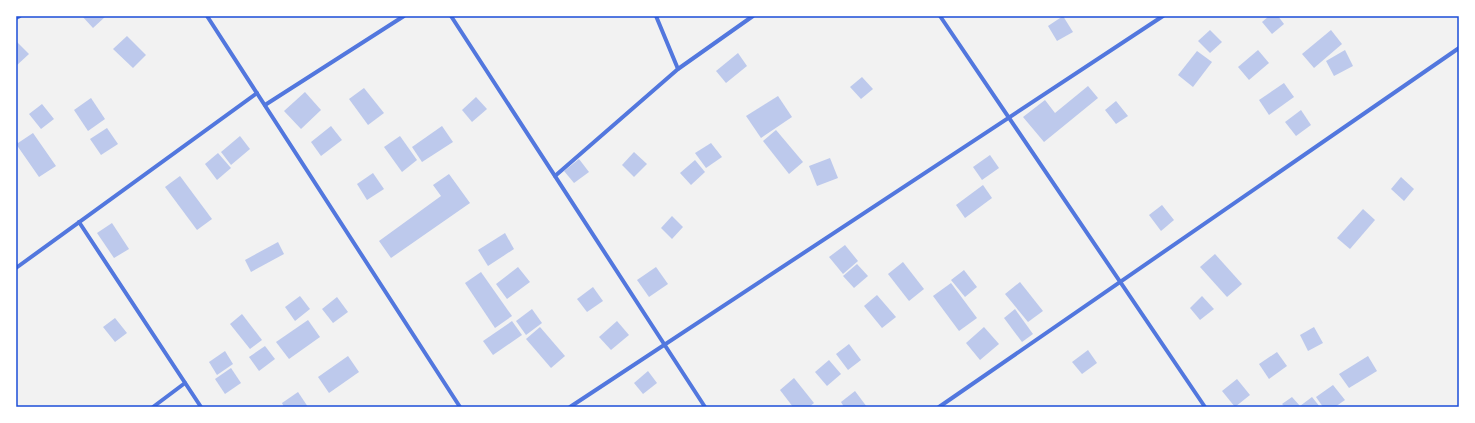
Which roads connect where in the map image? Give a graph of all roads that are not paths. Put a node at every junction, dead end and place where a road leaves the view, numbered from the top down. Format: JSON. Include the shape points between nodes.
{"nodes":[{"id":1,"x":20,"y":16,"type":"edge"},
{"id":2,"x":207,"y":16,"type":"edge"},
{"id":3,"x":404,"y":16,"type":"edge"},
{"id":4,"x":452,"y":16,"type":"edge"},
{"id":5,"x":656,"y":16,"type":"edge"},
{"id":6,"x":752,"y":16,"type":"edge"},
{"id":7,"x":940,"y":16,"type":"edge"},
{"id":8,"x":1163,"y":16,"type":"edge"},
{"id":9,"x":16,"y":18,"type":"edge"},
{"id":10,"x":1459,"y":48,"type":"edge"},
{"id":11,"x":678,"y":69,"type":"junction"},
{"id":12,"x":256,"y":93,"type":"junction"},
{"id":13,"x":264,"y":105,"type":"junction"},
{"id":14,"x":1009,"y":117,"type":"junction"},
{"id":15,"x":555,"y":176,"type":"junction"},
{"id":16,"x":79,"y":222,"type":"junction"},
{"id":17,"x":16,"y":268,"type":"edge"},
{"id":18,"x":1120,"y":282,"type":"junction"},
{"id":19,"x":665,"y":344,"type":"junction"},
{"id":20,"x":185,"y":383,"type":"junction"},
{"id":21,"x":153,"y":407,"type":"edge"},
{"id":22,"x":201,"y":407,"type":"edge"},
{"id":23,"x":460,"y":407,"type":"edge"},
{"id":24,"x":570,"y":407,"type":"edge"},
{"id":25,"x":705,"y":407,"type":"edge"},
{"id":26,"x":939,"y":407,"type":"edge"},
{"id":27,"x":1205,"y":407,"type":"edge"}],
"edges":[{"from":1,"to":9,"type":"street"},
{"from":2,"to":12,"type":"street"},
{"from":3,"to":13,"type":"street"},
{"from":4,"to":15,"type":"street"},
{"from":5,"to":11,"type":"street"},
{"from":6,"to":11,"type":"street"},
{"from":7,"to":14,"type":"street"},
{"from":8,"to":14,"type":"street"},
{"from":10,"to":18,"type":"street"},
{"from":11,"to":15,"type":"street"},
{"from":12,"to":13,"type":"street"},
{"from":12,"to":16,"type":"street"},
{"from":13,"to":23,"type":"street"},
{"from":14,"to":18,"type":"street"},
{"from":14,"to":19,"type":"street"},
{"from":15,"to":19,"type":"street"},
{"from":16,"to":17,"type":"street"},
{"from":16,"to":20,"type":"street"},
{"from":18,"to":26,"type":"street"},
{"from":18,"to":27,"type":"street"},
{"from":19,"to":24,"type":"street"},
{"from":19,"to":25,"type":"street"},
{"from":20,"to":21,"type":"street"},
{"from":20,"to":22,"type":"street"}]}
